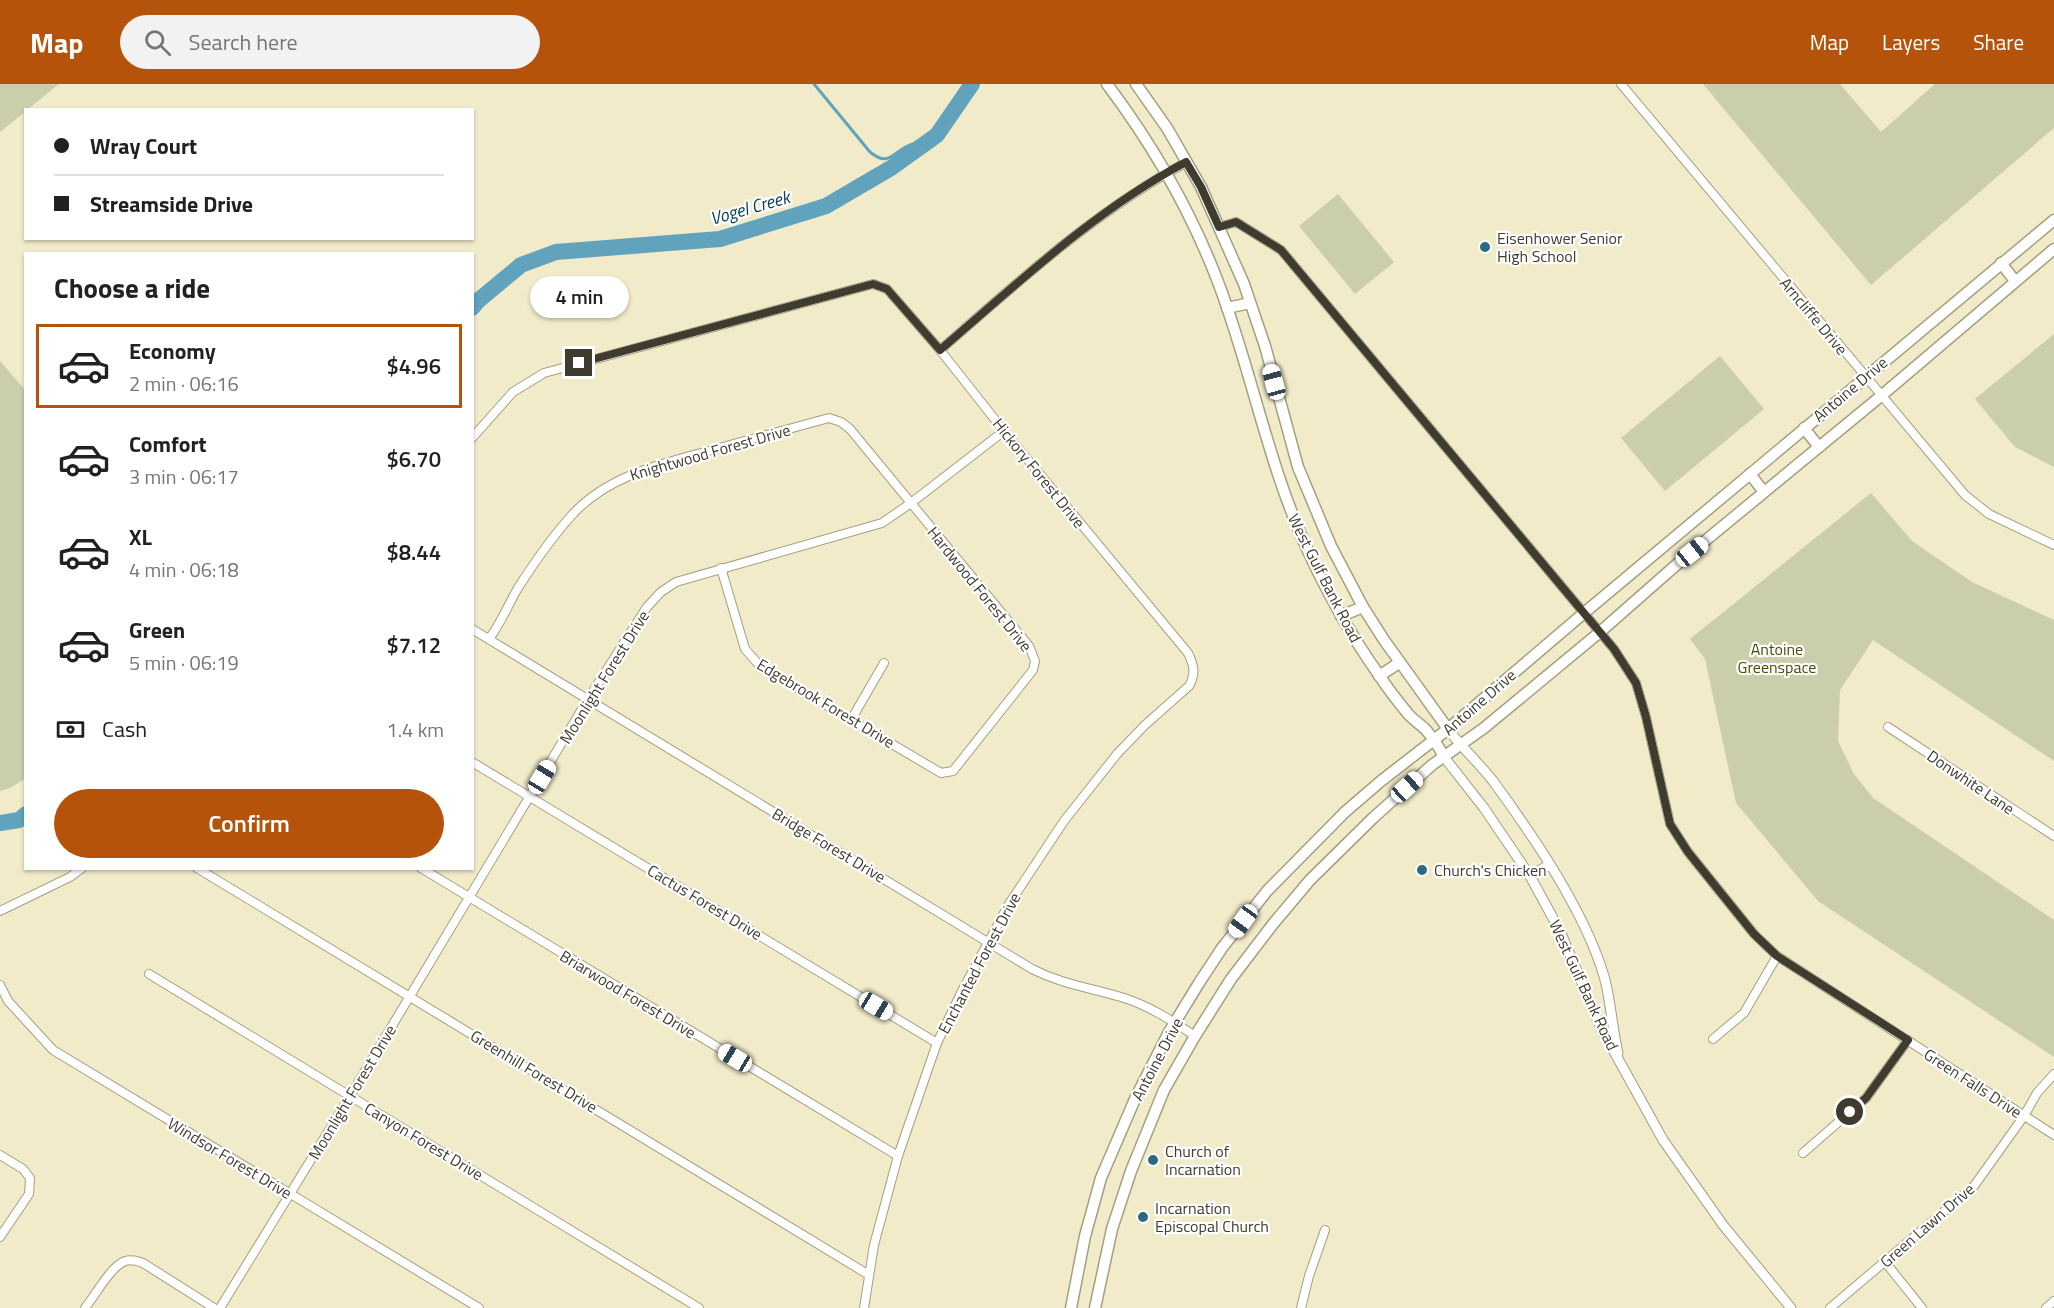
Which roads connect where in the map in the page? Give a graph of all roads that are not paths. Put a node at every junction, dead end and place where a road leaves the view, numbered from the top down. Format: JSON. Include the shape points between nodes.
{"nodes":[{"id":1,"x":1107,"y":84,"type":"edge"},
{"id":2,"x":1136,"y":84,"type":"edge"},
{"id":3,"x":1621,"y":84,"type":"edge"},
{"id":4,"x":1186,"y":162,"type":"junction"},
{"id":5,"x":1166,"y":173,"type":"junction"},
{"id":6,"x":2054,"y":220,"type":"edge"},
{"id":7,"x":1219,"y":227,"type":"junction"},
{"id":8,"x":2054,"y":249,"type":"edge"},
{"id":9,"x":2001,"y":263,"type":"junction"},
{"id":10,"x":2015,"y":281,"type":"junction"},
{"id":11,"x":1250,"y":303,"type":"junction"},
{"id":12,"x":1227,"y":308,"type":"junction"},
{"id":13,"x":940,"y":350,"type":"junction"},
{"id":14,"x":1865,"y":376,"type":"junction"},
{"id":15,"x":1881,"y":396,"type":"junction"},
{"id":16,"x":829,"y":418,"type":"joint"},
{"id":17,"x":1804,"y":429,"type":"junction"},
{"id":18,"x":1004,"y":431,"type":"junction"},
{"id":19,"x":474,"y":436,"type":"edge"},
{"id":20,"x":1819,"y":447,"type":"junction"},
{"id":21,"x":1750,"y":474,"type":"junction"},
{"id":22,"x":1764,"y":492,"type":"junction"},
{"id":23,"x":911,"y":503,"type":"junction"},
{"id":24,"x":2054,"y":545,"type":"edge"},
{"id":25,"x":721,"y":568,"type":"junction"},
{"id":26,"x":1363,"y":607,"type":"junction"},
{"id":27,"x":1584,"y":613,"type":"junction"},
{"id":28,"x":1341,"y":616,"type":"junction"},
{"id":29,"x":474,"y":630,"type":"edge"},
{"id":30,"x":1600,"y":632,"type":"junction"},
{"id":31,"x":489,"y":639,"type":"junction"},
{"id":32,"x":884,"y":663,"type":"dead end"},
{"id":33,"x":1399,"y":663,"type":"junction"},
{"id":34,"x":1194,"y":672,"type":"joint"},
{"id":35,"x":1379,"y":676,"type":"junction"},
{"id":36,"x":588,"y":699,"type":"junction"},
{"id":37,"x":851,"y":720,"type":"junction"},
{"id":38,"x":1888,"y":727,"type":"dead end"},
{"id":39,"x":1448,"y":729,"type":"junction"},
{"id":40,"x":1434,"y":740,"type":"junction"},
{"id":41,"x":1460,"y":745,"type":"junction"},
{"id":42,"x":1444,"y":757,"type":"junction"},
{"id":43,"x":474,"y":763,"type":"edge"},
{"id":44,"x":953,"y":771,"type":"joint"},
{"id":45,"x":530,"y":796,"type":"junction"},
{"id":46,"x":2054,"y":836,"type":"edge"},
{"id":47,"x":1549,"y":865,"type":"junction"},
{"id":48,"x":79,"y":870,"type":"edge"},
{"id":49,"x":200,"y":870,"type":"edge"},
{"id":50,"x":424,"y":870,"type":"edge"},
{"id":51,"x":1530,"y":876,"type":"junction"},
{"id":52,"x":469,"y":898,"type":"junction"},
{"id":53,"x":0,"y":911,"type":"edge"},
{"id":54,"x":988,"y":942,"type":"junction"},
{"id":55,"x":1777,"y":956,"type":"junction"},
{"id":56,"x":149,"y":974,"type":"dead end"},
{"id":57,"x":0,"y":985,"type":"edge"},
{"id":58,"x":410,"y":996,"type":"junction"},
{"id":59,"x":1175,"y":1023,"type":"junction"},
{"id":60,"x":1195,"y":1036,"type":"junction"},
{"id":61,"x":1713,"y":1039,"type":"dead end"},
{"id":62,"x":1908,"y":1040,"type":"junction"},
{"id":63,"x":937,"y":1043,"type":"junction"},
{"id":64,"x":1624,"y":1070,"type":"junction"},
{"id":65,"x":2054,"y":1074,"type":"edge"},
{"id":66,"x":350,"y":1096,"type":"junction"},
{"id":67,"x":2024,"y":1116,"type":"junction"},
{"id":68,"x":2054,"y":1135,"type":"edge"},
{"id":69,"x":1803,"y":1153,"type":"dead end"},
{"id":70,"x":0,"y":1155,"type":"edge"},
{"id":71,"x":898,"y":1156,"type":"junction"},
{"id":72,"x":290,"y":1195,"type":"junction"},
{"id":73,"x":1325,"y":1230,"type":"dead end"},
{"id":74,"x":0,"y":1237,"type":"edge"},
{"id":75,"x":1885,"y":1263,"type":"junction"},
{"id":76,"x":869,"y":1275,"type":"junction"},
{"id":77,"x":2054,"y":1301,"type":"edge"},
{"id":78,"x":85,"y":1308,"type":"edge"},
{"id":79,"x":214,"y":1308,"type":"edge"},
{"id":80,"x":220,"y":1308,"type":"edge"},
{"id":81,"x":479,"y":1308,"type":"edge"},
{"id":82,"x":699,"y":1308,"type":"edge"},
{"id":83,"x":864,"y":1308,"type":"edge"},
{"id":84,"x":1071,"y":1308,"type":"edge"},
{"id":85,"x":1095,"y":1308,"type":"edge"},
{"id":86,"x":1301,"y":1308,"type":"edge"},
{"id":87,"x":1791,"y":1308,"type":"edge"},
{"id":88,"x":1830,"y":1308,"type":"edge"},
{"id":89,"x":1922,"y":1308,"type":"edge"},
{"id":90,"x":2046,"y":1308,"type":"edge"}],
"edges":[{"from":1,"to":5,"type":"main road","name":"West Gulf Bank Road"},
{"from":2,"to":4,"type":"main road","name":"West Gulf Bank Road"},
{"from":3,"to":14,"type":"street","name":"Arncliffe Drive"},
{"from":4,"to":5,"type":"street"},
{"from":4,"to":7,"type":"main road","name":"West Gulf Bank Road"},
{"from":5,"to":12,"type":"main road","name":"West Gulf Bank Road","via":[[1199,238]]},
{"from":5,"to":13,"type":"street","via":[[1116,204]]},
{"from":6,"to":9,"type":"main road","name":"Antoine Drive"},
{"from":7,"to":11,"type":"main road","name":"West Gulf Bank Road"},
{"from":7,"to":27,"type":"street","name":"Green Falls Drive","via":[[1236,222],[1281,250]]},
{"from":8,"to":10,"type":"main road","name":"Antoine Drive"},
{"from":9,"to":10,"type":"main road"},
{"from":9,"to":14,"type":"main road","name":"Antoine Drive"},
{"from":10,"to":15,"type":"main road","name":"Antoine Drive"},
{"from":11,"to":12,"type":"main road"},
{"from":11,"to":26,"type":"main road","name":"West Gulf Bank Road","via":[[1298,467],[1331,546]]},
{"from":12,"to":28,"type":"main road","name":"West Gulf Bank Road","via":[[1290,510]]},
{"from":13,"to":18,"type":"street","name":"Hickory Forest Drive"},
{"from":13,"to":19,"type":"street","name":"Hickory Forest Drive","via":[[887,289],[873,284],[544,373],[513,392]]},
{"from":14,"to":15,"type":"street","name":"Arncliffe Drive"},
{"from":14,"to":17,"type":"main road","name":"Antoine Drive"},
{"from":15,"to":20,"type":"main road","name":"Antoine Drive"},
{"from":15,"to":24,"type":"street","name":"Arncliffe Drive","via":[[1976,505]]},
{"from":16,"to":23,"type":"street","name":"Hardwood Forest Drive","via":[[850,429]]},
{"from":16,"to":31,"type":"street","name":"Knightwood Forest Drive","via":[[655,466],[600,491],[547,546]]},
{"from":17,"to":20,"type":"main road"},
{"from":17,"to":21,"type":"main road","name":"Antoine Drive"},
{"from":18,"to":23,"type":"street","name":"Moonlight Forest Drive"},
{"from":18,"to":34,"type":"street","name":"Hickory Forest Drive","via":[[1188,653]]},
{"from":20,"to":22,"type":"main road","name":"Antoine Drive"},
{"from":21,"to":22,"type":"main road"},
{"from":21,"to":27,"type":"main road","name":"Antoine Drive"},
{"from":22,"to":30,"type":"main road","name":"Antoine Drive"},
{"from":23,"to":25,"type":"street","name":"Moonlight Forest Drive","via":[[882,523]]},
{"from":23,"to":44,"type":"street","name":"Hardwood Forest Drive","via":[[1029,646],[1035,661],[1030,676]]},
{"from":25,"to":36,"type":"street","name":"Moonlight Forest Drive","via":[[676,582],[654,599]]},
{"from":25,"to":37,"type":"street","name":"Edgebrook Forest Drive","via":[[745,649],[752,658]]},
{"from":26,"to":28,"type":"main road"},
{"from":26,"to":33,"type":"main road","name":"West Gulf Bank Road"},
{"from":27,"to":30,"type":"street","name":"Green Falls Drive"},
{"from":27,"to":39,"type":"main road","name":"Antoine Drive"},
{"from":28,"to":35,"type":"main road","name":"West Gulf Bank Road"},
{"from":29,"to":31,"type":"street","name":"Bridge Forest Drive"},
{"from":30,"to":41,"type":"main road","name":"Antoine Drive"},
{"from":30,"to":55,"type":"street","name":"Green Falls Drive","via":[[1636,683],[1670,824],[1754,934]]},
{"from":31,"to":36,"type":"street","name":"Bridge Forest Drive"},
{"from":32,"to":37,"type":"street"},
{"from":33,"to":35,"type":"main road"},
{"from":33,"to":39,"type":"main road","name":"West Gulf Bank Road"},
{"from":34,"to":54,"type":"street","name":"Enchanted Forest Drive","via":[[1189,686],[1138,732],[1090,786],[1040,855]]},
{"from":35,"to":40,"type":"main road","name":"West Gulf Bank Road"},
{"from":36,"to":45,"type":"street","name":"Moonlight Forest Drive"},
{"from":36,"to":54,"type":"street","name":"Bridge Forest Drive"},
{"from":37,"to":44,"type":"street","name":"Edgebrook Forest Drive","via":[[941,773]]},
{"from":38,"to":46,"type":"street","name":"Donwhite Lane"},
{"from":39,"to":40,"type":"main road","name":"Antoine Drive"},
{"from":39,"to":41,"type":"street","name":"West Gulf Bank Road"},
{"from":40,"to":42,"type":"main road","name":"West Gulf Bank Road"},
{"from":40,"to":59,"type":"main road","name":"Antoine Drive","via":[[1346,812],[1266,892],[1222,948]]},
{"from":41,"to":42,"type":"main road","name":"Antoine Drive"},
{"from":41,"to":47,"type":"street","name":"West Gulf Bank Road","via":[[1493,781]]},
{"from":42,"to":51,"type":"street","name":"West Gulf Bank Road"},
{"from":42,"to":60,"type":"main road","name":"Antoine Drive","via":[[1379,812],[1310,880],[1231,979]]},
{"from":43,"to":45,"type":"street","name":"Cactus Forest Drive"},
{"from":45,"to":52,"type":"street","name":"Moonlight Forest Drive"},
{"from":45,"to":63,"type":"street","name":"Cactus Forest Drive"},
{"from":47,"to":51,"type":"street"},
{"from":47,"to":64,"type":"street","name":"West Gulf Bank Road","via":[[1590,940],[1604,978]]},
{"from":48,"to":53,"type":"street"},
{"from":49,"to":58,"type":"street","name":"Greenhill Forest Drive"},
{"from":50,"to":52,"type":"street","name":"Briarwood Forest Drive"},
{"from":51,"to":64,"type":"street","name":"West Gulf Bank Road","via":[[1560,931],[1601,1028]]},
{"from":52,"to":58,"type":"street","name":"Moonlight Forest Drive"},
{"from":52,"to":71,"type":"street","name":"Briarwood Forest Drive"},
{"from":54,"to":59,"type":"street","name":"Bridge Forest Drive","via":[[1054,980],[1142,1004]]},
{"from":54,"to":63,"type":"street","name":"Enchanted Forest Drive"},
{"from":55,"to":61,"type":"street","via":[[1744,1012]]},
{"from":55,"to":62,"type":"street","name":"Green Falls Drive"},
{"from":56,"to":66,"type":"street","name":"Canyon Forest Drive"},
{"from":57,"to":72,"type":"street","name":"Windsor Forest Drive","via":[[8,1001],[53,1050]]},
{"from":58,"to":66,"type":"street","name":"Moonlight Forest Drive"},
{"from":58,"to":76,"type":"street","name":"Greenhill Forest Drive"},
{"from":59,"to":60,"type":"street","name":"Bridge Forest Drive"},
{"from":59,"to":84,"type":"main road","name":"Antoine Drive","via":[[1135,1099],[1101,1178]]},
{"from":60,"to":85,"type":"main road","name":"Antoine Drive","via":[[1164,1090],[1131,1171],[1112,1230]]},
{"from":62,"to":67,"type":"street","name":"Green Falls Drive"},
{"from":62,"to":69,"type":"street","via":[[1866,1098]]},
{"from":63,"to":71,"type":"street","name":"Enchanted Forest Drive"},
{"from":64,"to":87,"type":"street","name":"West Gulf Bank Road","via":[[1662,1140]]},
{"from":65,"to":67,"type":"street","name":"Green Lawn Drive"},
{"from":66,"to":72,"type":"street","name":"Moonlight Forest Drive"},
{"from":66,"to":82,"type":"street","name":"Canyon Forest Drive"},
{"from":67,"to":68,"type":"street","name":"Green Falls Drive"},
{"from":67,"to":75,"type":"street","name":"Green Lawn Drive","via":[[1974,1186]]},
{"from":70,"to":74,"type":"street","via":[[30,1178],[29,1194]]},
{"from":71,"to":76,"type":"street","name":"Enchanted Forest Drive"},
{"from":72,"to":80,"type":"street","name":"Moonlight Forest Drive"},
{"from":72,"to":81,"type":"street","name":"Windsor Forest Drive"},
{"from":73,"to":86,"type":"street"},
{"from":75,"to":88,"type":"street","name":"Green Lawn Drive"},
{"from":75,"to":89,"type":"street"},
{"from":76,"to":83,"type":"street","name":"Enchanted Forest Drive"},
{"from":77,"to":90,"type":"street"},
{"from":78,"to":79,"type":"street","via":[[116,1268],[124,1261],[134,1260]]}]}
